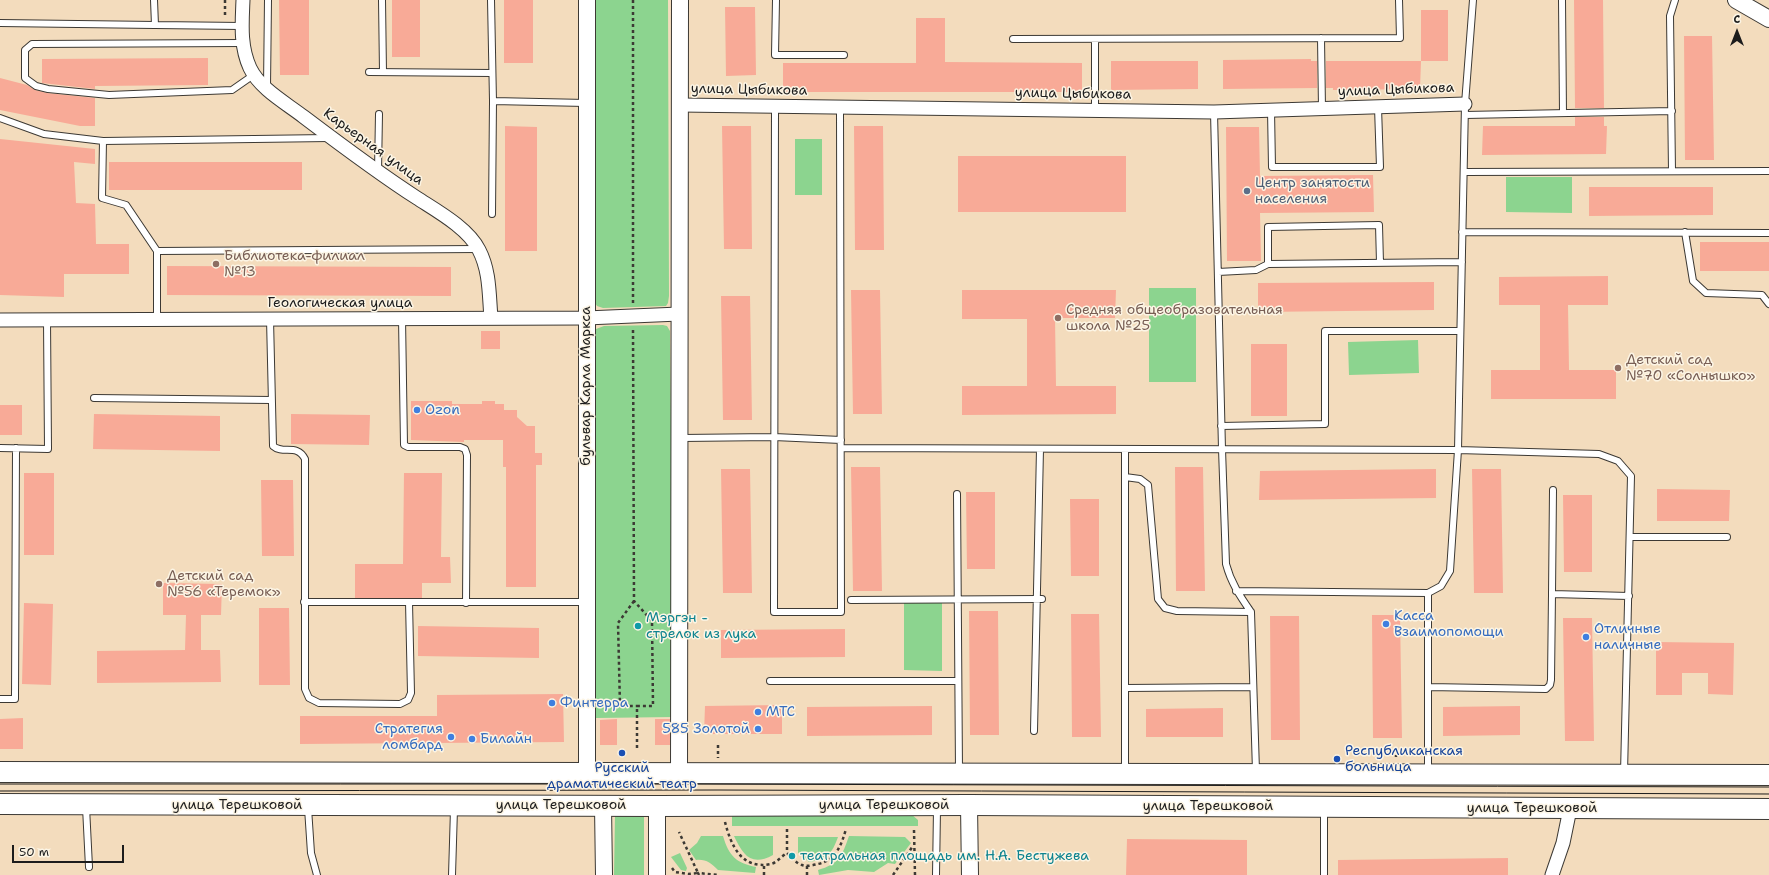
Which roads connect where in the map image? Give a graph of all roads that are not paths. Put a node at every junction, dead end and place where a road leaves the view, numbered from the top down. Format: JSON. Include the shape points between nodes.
{"nodes":[{"id":1,"x":154,"y":0,"type":"edge"},
{"id":2,"x":243,"y":0,"type":"edge"},
{"id":3,"x":268,"y":0,"type":"edge"},
{"id":4,"x":382,"y":0,"type":"edge"},
{"id":5,"x":491,"y":0,"type":"edge"},
{"id":6,"x":587,"y":0,"type":"edge"},
{"id":7,"x":680,"y":0,"type":"edge"},
{"id":8,"x":776,"y":0,"type":"edge"},
{"id":9,"x":1399,"y":0,"type":"edge"},
{"id":10,"x":1474,"y":0,"type":"edge"},
{"id":11,"x":1562,"y":0,"type":"edge"},
{"id":12,"x":1675,"y":0,"type":"edge"},
{"id":13,"x":1736,"y":0,"type":"edge"},
{"id":14,"x":1769,"y":19,"type":"edge"},
{"id":15,"x":0,"y":23,"type":"edge"},
{"id":16,"x":155,"y":24,"type":"junction"},
{"id":17,"x":242,"y":26,"type":"junction"},
{"id":18,"x":1321,"y":38,"type":"junction"},
{"id":19,"x":1013,"y":39,"type":"dead end"},
{"id":20,"x":1095,"y":39,"type":"junction"},
{"id":21,"x":242,"y":43,"type":"junction"},
{"id":22,"x":844,"y":55,"type":"dead end"},
{"id":23,"x":369,"y":72,"type":"dead end"},
{"id":24,"x":383,"y":72,"type":"junction"},
{"id":25,"x":492,"y":73,"type":"junction"},
{"id":26,"x":255,"y":74,"type":"junction"},
{"id":27,"x":266,"y":89,"type":"junction"},
{"id":28,"x":493,"y":101,"type":"junction"},
{"id":29,"x":586,"y":103,"type":"junction"},
{"id":30,"x":680,"y":105,"type":"junction"},
{"id":31,"x":775,"y":106,"type":"junction"},
{"id":32,"x":840,"y":107,"type":"junction"},
{"id":33,"x":1378,"y":107,"type":"junction"},
{"id":34,"x":1322,"y":109,"type":"junction"},
{"id":35,"x":1095,"y":110,"type":"junction"},
{"id":36,"x":1271,"y":110,"type":"junction"},
{"id":37,"x":1465,"y":110,"type":"junction"},
{"id":38,"x":1672,"y":111,"type":"junction"},
{"id":39,"x":1214,"y":112,"type":"junction"},
{"id":40,"x":1563,"y":113,"type":"junction"},
{"id":41,"x":379,"y":114,"type":"dead end"},
{"id":42,"x":0,"y":118,"type":"edge"},
{"id":43,"x":332,"y":138,"type":"junction"},
{"id":44,"x":103,"y":141,"type":"junction"},
{"id":45,"x":1672,"y":171,"type":"junction"},
{"id":46,"x":1769,"y":171,"type":"edge"},
{"id":47,"x":1464,"y":172,"type":"junction"},
{"id":48,"x":378,"y":173,"type":"junction"},
{"id":49,"x":492,"y":214,"type":"dead end"},
{"id":50,"x":1462,"y":232,"type":"junction"},
{"id":51,"x":1685,"y":232,"type":"junction"},
{"id":52,"x":1769,"y":234,"type":"edge"},
{"id":53,"x":478,"y":249,"type":"junction"},
{"id":54,"x":157,"y":251,"type":"junction"},
{"id":55,"x":1462,"y":262,"type":"junction"},
{"id":56,"x":1380,"y":263,"type":"junction"},
{"id":57,"x":1268,"y":264,"type":"junction"},
{"id":58,"x":1218,"y":272,"type":"junction"},
{"id":59,"x":1769,"y":304,"type":"edge"},
{"id":60,"x":679,"y":314,"type":"junction"},
{"id":61,"x":402,"y":318,"type":"junction"},
{"id":62,"x":491,"y":318,"type":"junction"},
{"id":63,"x":586,"y":318,"type":"junction"},
{"id":64,"x":270,"y":319,"type":"junction"},
{"id":65,"x":0,"y":320,"type":"edge"},
{"id":66,"x":47,"y":320,"type":"junction"},
{"id":67,"x":157,"y":320,"type":"junction"},
{"id":68,"x":1460,"y":331,"type":"junction"},
{"id":69,"x":94,"y":398,"type":"dead end"},
{"id":70,"x":271,"y":400,"type":"junction"},
{"id":71,"x":1221,"y":426,"type":"junction"},
{"id":72,"x":774,"y":437,"type":"junction"},
{"id":73,"x":679,"y":438,"type":"junction"},
{"id":74,"x":841,"y":440,"type":"junction"},
{"id":75,"x":0,"y":448,"type":"edge"},
{"id":76,"x":16,"y":448,"type":"junction"},
{"id":77,"x":841,"y":448,"type":"junction"},
{"id":78,"x":1040,"y":449,"type":"junction"},
{"id":79,"x":1125,"y":449,"type":"junction"},
{"id":80,"x":1222,"y":449,"type":"junction"},
{"id":81,"x":1458,"y":450,"type":"junction"},
{"id":82,"x":1125,"y":477,"type":"junction"},
{"id":83,"x":1553,"y":490,"type":"dead end"},
{"id":84,"x":958,"y":494,"type":"dead end"},
{"id":85,"x":1630,"y":538,"type":"junction"},
{"id":86,"x":1727,"y":538,"type":"dead end"},
{"id":87,"x":1236,"y":591,"type":"junction"},
{"id":88,"x":1428,"y":592,"type":"junction"},
{"id":89,"x":1552,"y":594,"type":"junction"},
{"id":90,"x":1629,"y":596,"type":"junction"},
{"id":91,"x":1039,"y":599,"type":"junction"},
{"id":92,"x":851,"y":600,"type":"dead end"},
{"id":93,"x":958,"y":600,"type":"junction"},
{"id":94,"x":304,"y":602,"type":"junction"},
{"id":95,"x":409,"y":602,"type":"junction"},
{"id":96,"x":587,"y":602,"type":"junction"},
{"id":97,"x":466,"y":603,"type":"junction"},
{"id":98,"x":1251,"y":612,"type":"junction"},
{"id":99,"x":770,"y":681,"type":"dead end"},
{"id":100,"x":958,"y":681,"type":"junction"},
{"id":101,"x":1253,"y":687,"type":"junction"},
{"id":102,"x":1428,"y":687,"type":"junction"},
{"id":103,"x":1125,"y":688,"type":"junction"},
{"id":104,"x":0,"y":699,"type":"edge"},
{"id":105,"x":1034,"y":732,"type":"dead end"},
{"id":106,"x":0,"y":772,"type":"edge"},
{"id":107,"x":587,"y":772,"type":"junction"},
{"id":108,"x":679,"y":772,"type":"junction"},
{"id":109,"x":1768,"y":772,"type":"edge"},
{"id":110,"x":964,"y":773,"type":"junction"},
{"id":111,"x":1125,"y":774,"type":"junction"},
{"id":112,"x":1428,"y":774,"type":"junction"},
{"id":113,"x":1624,"y":774,"type":"junction"},
{"id":114,"x":1256,"y":775,"type":"junction"},
{"id":115,"x":0,"y":804,"type":"edge"},
{"id":116,"x":86,"y":805,"type":"junction"},
{"id":117,"x":307,"y":805,"type":"junction"},
{"id":118,"x":454,"y":805,"type":"junction"},
{"id":119,"x":937,"y":805,"type":"junction"},
{"id":120,"x":969,"y":805,"type":"junction"},
{"id":121,"x":603,"y":806,"type":"junction"},
{"id":122,"x":657,"y":806,"type":"junction"},
{"id":123,"x":1324,"y":807,"type":"junction"},
{"id":124,"x":1570,"y":809,"type":"junction"},
{"id":125,"x":1769,"y":809,"type":"edge"},
{"id":126,"x":89,"y":867,"type":"dead end"},
{"id":127,"x":317,"y":875,"type":"edge"},
{"id":128,"x":452,"y":875,"type":"edge"},
{"id":129,"x":604,"y":875,"type":"edge"},
{"id":130,"x":657,"y":875,"type":"edge"},
{"id":131,"x":936,"y":875,"type":"edge"},
{"id":132,"x":970,"y":875,"type":"edge"},
{"id":133,"x":1324,"y":875,"type":"edge"},
{"id":134,"x":1552,"y":875,"type":"edge"}],
"edges":[{"from":1,"to":16,"type":"lane"},
{"from":2,"to":17,"type":"street","name":"Карьерная улица"},
{"from":3,"to":27,"type":"lane"},
{"from":4,"to":24,"type":"lane"},
{"from":5,"to":25,"type":"lane"},
{"from":6,"to":29,"type":"street","name":"бульвар Карла Маркса"},
{"from":7,"to":30,"type":"street"},
{"from":8,"to":22,"type":"lane","via":[[775,55]]},
{"from":9,"to":18,"type":"lane","via":[[1400,38]]},
{"from":10,"to":37,"type":"lane"},
{"from":11,"to":40,"type":"lane"},
{"from":12,"to":38,"type":"lane","via":[[1670,16]]},
{"from":13,"to":14,"type":"street"},
{"from":15,"to":16,"type":"lane"},
{"from":16,"to":17,"type":"lane"},
{"from":17,"to":21,"type":"street","name":"Карьерная улица"},
{"from":18,"to":20,"type":"lane"},
{"from":18,"to":34,"type":"lane"},
{"from":19,"to":20,"type":"lane"},
{"from":20,"to":35,"type":"lane"},
{"from":21,"to":26,"type":"street","name":"Карьерная улица"},
{"from":21,"to":26,"type":"lane","via":[[32,44],[25,50],[25,73],[26,78],[36,86],[109,95],[232,90]]},
{"from":23,"to":24,"type":"lane"},
{"from":24,"to":25,"type":"lane"},
{"from":25,"to":28,"type":"lane"},
{"from":26,"to":27,"type":"street","name":"Карьерная улица"},
{"from":27,"to":43,"type":"street","name":"Карьерная улица"},
{"from":28,"to":29,"type":"lane"},
{"from":28,"to":49,"type":"lane"},
{"from":29,"to":63,"type":"street","name":"бульвар Карла Маркса"},
{"from":30,"to":31,"type":"street","name":"улица Цыбикова"},
{"from":30,"to":60,"type":"street"},
{"from":31,"to":32,"type":"street","name":"улица Цыбикова"},
{"from":31,"to":72,"type":"lane"},
{"from":32,"to":35,"type":"street","name":"улица Цыбикова"},
{"from":32,"to":74,"type":"lane"},
{"from":33,"to":34,"type":"street","name":"улица Цыбикова"},
{"from":33,"to":36,"type":"lane","via":[[1380,167],[1272,168]]},
{"from":33,"to":37,"type":"street","name":"улица Цыбикова"},
{"from":34,"to":36,"type":"street","name":"улица Цыбикова"},
{"from":35,"to":39,"type":"street","name":"улица Цыбикова"},
{"from":36,"to":39,"type":"street","name":"улица Цыбикова"},
{"from":37,"to":40,"type":"lane"},
{"from":37,"to":47,"type":"lane"},
{"from":38,"to":40,"type":"lane"},
{"from":38,"to":45,"type":"lane"},
{"from":39,"to":58,"type":"lane"},
{"from":41,"to":48,"type":"lane"},
{"from":42,"to":44,"type":"lane","via":[[44,134]]},
{"from":43,"to":44,"type":"lane"},
{"from":43,"to":48,"type":"street","name":"Карьерная улица"},
{"from":44,"to":54,"type":"lane","via":[[102,198],[126,205]]},
{"from":45,"to":46,"type":"lane"},
{"from":45,"to":47,"type":"lane"},
{"from":47,"to":50,"type":"lane"},
{"from":48,"to":53,"type":"street","name":"Карьерная улица","via":[[446,217]]},
{"from":50,"to":51,"type":"lane"},
{"from":50,"to":55,"type":"lane"},
{"from":51,"to":52,"type":"lane"},
{"from":51,"to":59,"type":"lane","via":[[1693,281],[1706,293],[1762,295]]},
{"from":53,"to":54,"type":"lane"},
{"from":53,"to":62,"type":"street","name":"Карьерная улица","via":[[486,267]]},
{"from":54,"to":67,"type":"lane"},
{"from":55,"to":56,"type":"lane"},
{"from":55,"to":68,"type":"lane"},
{"from":56,"to":57,"type":"lane"},
{"from":56,"to":57,"type":"lane","via":[[1379,225],[1268,226]]},
{"from":57,"to":58,"type":"lane","via":[[1256,270]]},
{"from":58,"to":71,"type":"lane"},
{"from":60,"to":63,"type":"street","name":"Геологическая улица"},
{"from":60,"to":73,"type":"street"},
{"from":61,"to":62,"type":"street","name":"Геологическая улица"},
{"from":61,"to":64,"type":"street","name":"Геологическая улица"},
{"from":61,"to":97,"type":"lane","via":[[404,445],[460,447],[465,449],[467,455]]},
{"from":62,"to":63,"type":"street","name":"Геологическая улица"},
{"from":63,"to":96,"type":"street","name":"бульвар Карла Маркса"},
{"from":64,"to":67,"type":"street","name":"Геологическая улица"},
{"from":64,"to":70,"type":"lane"},
{"from":65,"to":66,"type":"street","name":"Геологическая улица"},
{"from":66,"to":67,"type":"street","name":"Геологическая улица"},
{"from":66,"to":76,"type":"lane","via":[[48,449]]},
{"from":68,"to":71,"type":"lane","via":[[1325,331],[1325,424]]},
{"from":68,"to":81,"type":"lane"},
{"from":69,"to":70,"type":"lane"},
{"from":70,"to":94,"type":"lane","via":[[272,446],[296,450],[302,453],[305,459]]},
{"from":71,"to":80,"type":"lane"},
{"from":72,"to":73,"type":"lane"},
{"from":72,"to":74,"type":"lane"},
{"from":72,"to":77,"type":"lane","via":[[774,612],[841,612]]},
{"from":73,"to":108,"type":"street"},
{"from":74,"to":77,"type":"lane"},
{"from":75,"to":76,"type":"lane"},
{"from":76,"to":104,"type":"lane","via":[[15,699]]},
{"from":77,"to":78,"type":"lane"},
{"from":78,"to":79,"type":"lane"},
{"from":78,"to":91,"type":"lane"},
{"from":79,"to":80,"type":"lane"},
{"from":79,"to":82,"type":"lane"},
{"from":80,"to":81,"type":"lane"},
{"from":80,"to":87,"type":"lane","via":[[1226,564]]},
{"from":81,"to":85,"type":"lane","via":[[1599,454],[1618,461],[1631,476]]},
{"from":81,"to":88,"type":"lane","via":[[1450,571],[1441,586]]},
{"from":82,"to":98,"type":"lane","via":[[1140,479],[1148,485],[1158,599],[1165,608],[1177,611]]},
{"from":82,"to":103,"type":"lane"},
{"from":83,"to":89,"type":"lane"},
{"from":84,"to":93,"type":"lane"},
{"from":85,"to":86,"type":"lane"},
{"from":85,"to":90,"type":"lane"},
{"from":87,"to":88,"type":"lane"},
{"from":87,"to":98,"type":"lane"},
{"from":88,"to":102,"type":"lane"},
{"from":89,"to":90,"type":"lane"},
{"from":89,"to":102,"type":"lane","via":[[1552,680],[1546,689]]},
{"from":90,"to":113,"type":"lane"},
{"from":91,"to":93,"type":"lane"},
{"from":91,"to":105,"type":"lane"},
{"from":92,"to":93,"type":"lane"},
{"from":93,"to":100,"type":"lane"},
{"from":94,"to":95,"type":"lane"},
{"from":94,"to":95,"type":"lane","via":[[305,689],[309,698],[319,703],[400,704],[408,700],[411,693]]},
{"from":95,"to":97,"type":"lane"},
{"from":96,"to":97,"type":"lane"},
{"from":96,"to":107,"type":"street","name":"бульвар Карла Маркса"},
{"from":98,"to":101,"type":"lane"},
{"from":99,"to":100,"type":"lane"},
{"from":100,"to":110,"type":"lane"},
{"from":101,"to":103,"type":"lane"},
{"from":101,"to":114,"type":"lane"},
{"from":102,"to":112,"type":"lane"},
{"from":103,"to":111,"type":"lane"},
{"from":106,"to":107,"type":"main road"},
{"from":107,"to":108,"type":"main road"},
{"from":108,"to":110,"type":"main road"},
{"from":109,"to":113,"type":"main road"},
{"from":110,"to":111,"type":"main road"},
{"from":110,"to":120,"type":"main road"},
{"from":111,"to":114,"type":"main road"},
{"from":112,"to":113,"type":"main road"},
{"from":112,"to":114,"type":"main road"},
{"from":115,"to":116,"type":"main road","name":"улица Терешковой"},
{"from":116,"to":117,"type":"main road","name":"улица Терешковой"},
{"from":116,"to":126,"type":"lane"},
{"from":117,"to":118,"type":"main road","name":"улица Терешковой"},
{"from":117,"to":127,"type":"lane","via":[[311,853]]},
{"from":118,"to":121,"type":"main road","name":"улица Терешковой"},
{"from":118,"to":128,"type":"lane"},
{"from":119,"to":120,"type":"main road","name":"улица Терешковой"},
{"from":119,"to":122,"type":"main road","name":"улица Терешковой"},
{"from":119,"to":131,"type":"lane"},
{"from":120,"to":123,"type":"main road","name":"улица Терешковой"},
{"from":120,"to":132,"type":"street"},
{"from":121,"to":122,"type":"main road","name":"улица Терешковой"},
{"from":121,"to":129,"type":"street"},
{"from":122,"to":130,"type":"street"},
{"from":123,"to":124,"type":"main road","name":"улица Терешковой"},
{"from":123,"to":133,"type":"lane"},
{"from":124,"to":125,"type":"main road","name":"улица Терешковой"},
{"from":124,"to":134,"type":"street","via":[[1563,843]]}]}
